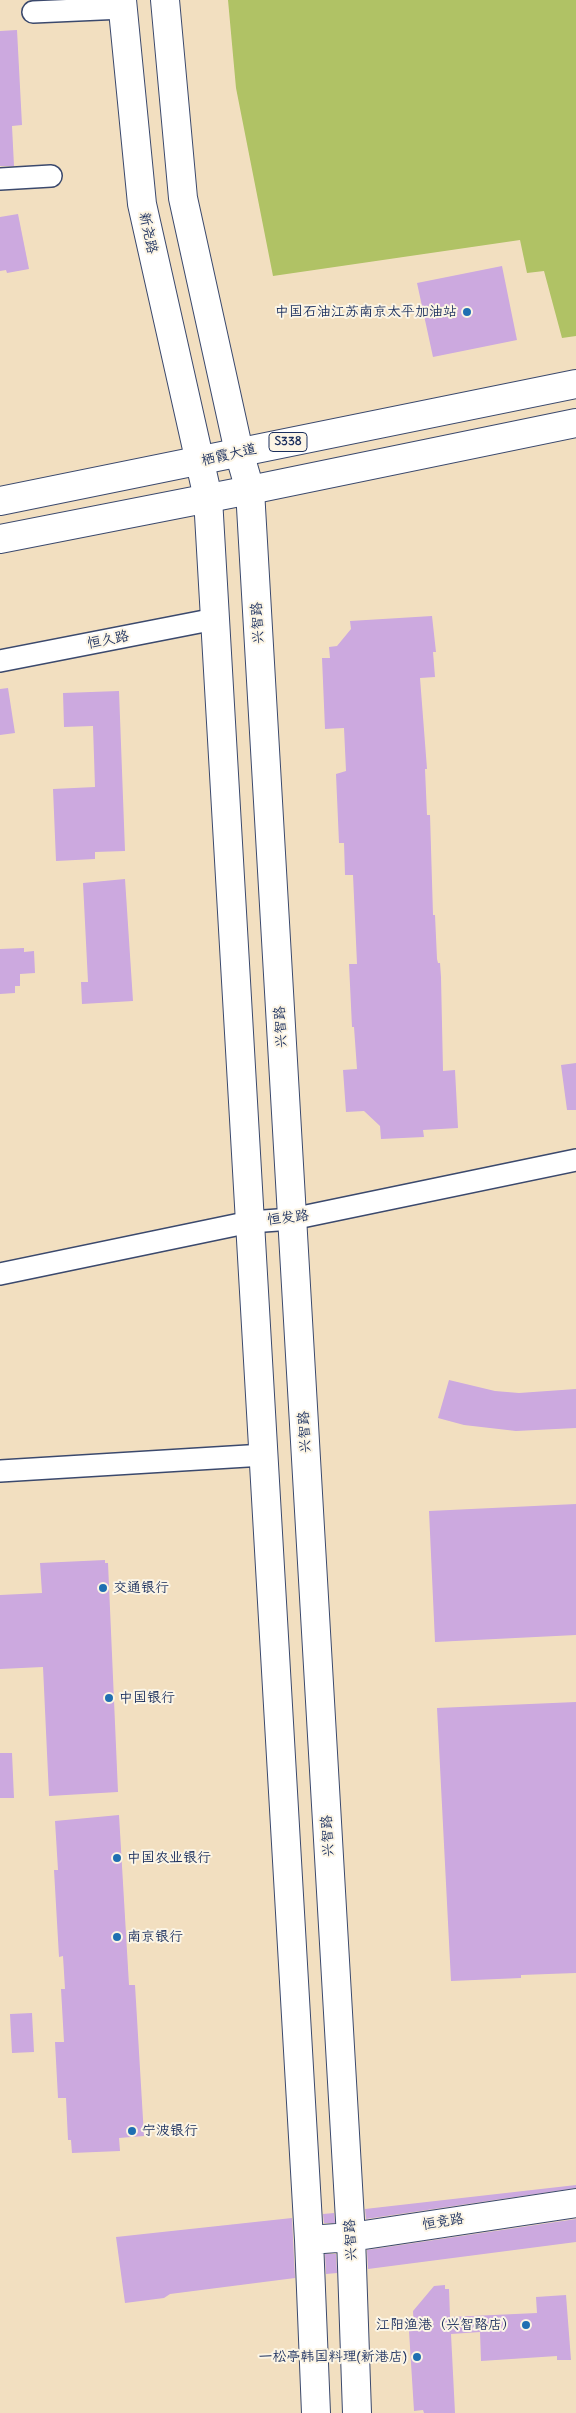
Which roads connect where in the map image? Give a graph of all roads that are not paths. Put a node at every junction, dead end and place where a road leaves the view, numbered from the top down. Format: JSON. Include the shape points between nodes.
{"nodes":[{"id":1,"x":165,"y":0,"type":"edge"},
{"id":2,"x":123,"y":4,"type":"edge"},
{"id":3,"x":33,"y":12,"type":"dead end"},
{"id":4,"x":51,"y":176,"type":"dead end"},
{"id":5,"x":0,"y":179,"type":"edge"},
{"id":6,"x":576,"y":384,"type":"edge"},
{"id":7,"x":576,"y":423,"type":"edge"},
{"id":8,"x":239,"y":452,"type":"junction"},
{"id":9,"x":198,"y":462,"type":"junction"},
{"id":10,"x":250,"y":490,"type":"junction"},
{"id":11,"x":208,"y":498,"type":"junction"},
{"id":12,"x":0,"y":501,"type":"edge"},
{"id":13,"x":0,"y":539,"type":"edge"},
{"id":14,"x":215,"y":619,"type":"junction"},
{"id":15,"x":0,"y":662,"type":"edge"},
{"id":16,"x":576,"y":1160,"type":"edge"},
{"id":17,"x":292,"y":1219,"type":"junction"},
{"id":18,"x":250,"y":1222,"type":"junction"},
{"id":19,"x":0,"y":1274,"type":"edge"},
{"id":20,"x":264,"y":1455,"type":"junction"},
{"id":21,"x":0,"y":1471,"type":"edge"},
{"id":22,"x":576,"y":2203,"type":"edge"},
{"id":23,"x":351,"y":2237,"type":"junction"},
{"id":24,"x":309,"y":2240,"type":"junction"},
{"id":25,"x":316,"y":2413,"type":"edge"},
{"id":26,"x":357,"y":2413,"type":"edge"}],
"edges":[{"from":1,"to":8,"type":"main road","via":[[183,198]]},
{"from":2,"to":3,"type":"street"},
{"from":2,"to":9,"type":"main road","name":"新尧路","via":[[142,204]]},
{"from":4,"to":5,"type":"street"},
{"from":6,"to":8,"type":"main road","name":"栖霞大道","number":"S338"},
{"from":7,"to":10,"type":"main road"},
{"from":8,"to":9,"type":"main road","name":"栖霞大道","number":"S338"},
{"from":8,"to":10,"type":"main road","name":"兴智路"},
{"from":9,"to":11,"type":"main road"},
{"from":9,"to":12,"type":"main road","name":"栖霞大道","number":"S338"},
{"from":10,"to":11,"type":"main road"},
{"from":10,"to":17,"type":"main road","name":"兴智路"},
{"from":11,"to":13,"type":"main road"},
{"from":11,"to":14,"type":"main road"},
{"from":14,"to":15,"type":"street","name":"恒久路"},
{"from":14,"to":18,"type":"main road"},
{"from":16,"to":17,"type":"street","name":"恒发路"},
{"from":17,"to":18,"type":"street","name":"恒发路"},
{"from":17,"to":23,"type":"main road","name":"兴智路"},
{"from":18,"to":19,"type":"street","name":"恒发路"},
{"from":18,"to":20,"type":"main road"},
{"from":20,"to":21,"type":"street"},
{"from":20,"to":24,"type":"main road"},
{"from":22,"to":23,"type":"main road","name":"恒竞路"},
{"from":23,"to":24,"type":"main road","name":"恒竞路"},
{"from":23,"to":26,"type":"main road","name":"兴智路"},
{"from":24,"to":25,"type":"main road"}]}
